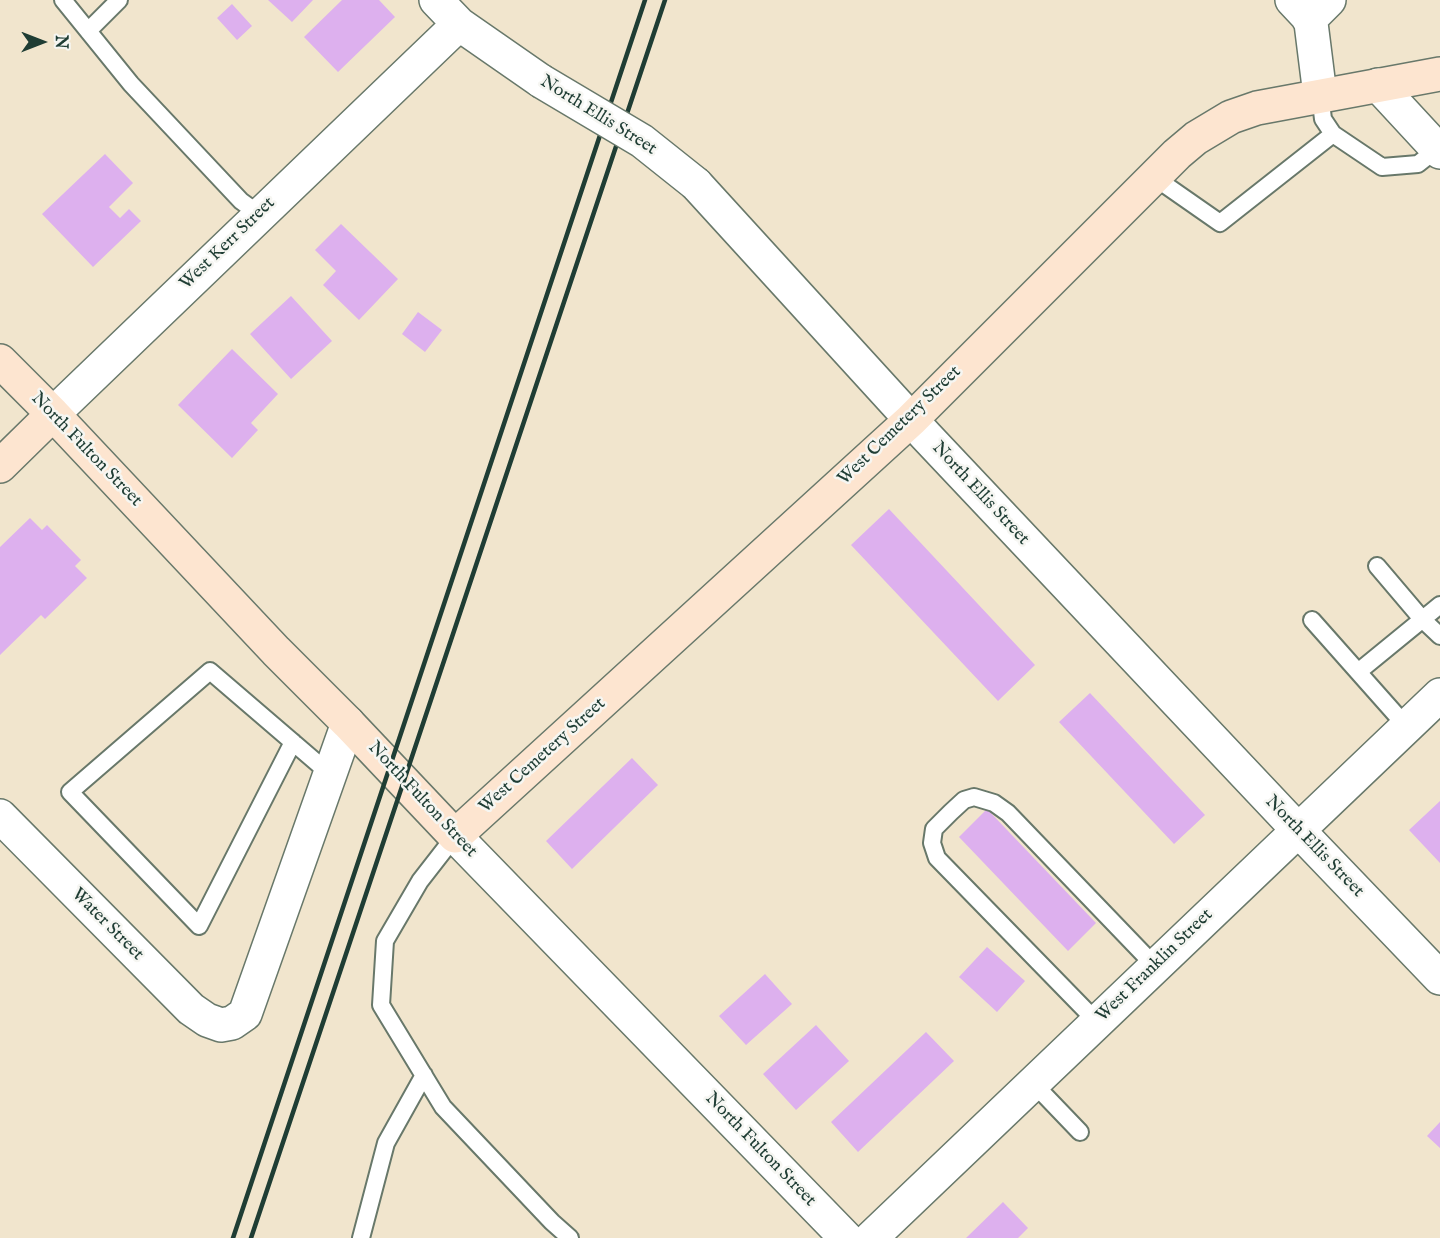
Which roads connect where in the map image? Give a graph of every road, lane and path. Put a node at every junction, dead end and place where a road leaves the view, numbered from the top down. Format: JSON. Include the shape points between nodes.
{"nodes":[{"id":1,"x":63,"y":0,"type":"edge"},
{"id":2,"x":119,"y":0,"type":"edge"},
{"id":3,"x":436,"y":0,"type":"edge"},
{"id":4,"x":1310,"y":6,"type":"edge"},
{"id":5,"x":459,"y":24,"type":"junction"},
{"id":6,"x":88,"y":31,"type":"junction"},
{"id":7,"x":1440,"y":74,"type":"edge"},
{"id":8,"x":1378,"y":85,"type":"junction"},
{"id":9,"x":1320,"y":95,"type":"junction"},
{"id":10,"x":1333,"y":134,"type":"junction"},
{"id":11,"x":1439,"y":150,"type":"edge"},
{"id":12,"x":1154,"y":177,"type":"junction"},
{"id":13,"x":259,"y":214,"type":"junction"},
{"id":14,"x":0,"y":361,"type":"edge"},
{"id":15,"x":53,"y":414,"type":"junction"},
{"id":16,"x":911,"y":420,"type":"junction"},
{"id":17,"x":0,"y":466,"type":"edge"},
{"id":18,"x":1377,"y":566,"type":"dead end"},
{"id":19,"x":1440,"y":605,"type":"edge"},
{"id":20,"x":1422,"y":619,"type":"junction"},
{"id":21,"x":1312,"y":620,"type":"dead end"},
{"id":22,"x":1440,"y":636,"type":"edge"},
{"id":23,"x":1358,"y":672,"type":"junction"},
{"id":24,"x":1440,"y":695,"type":"edge"},
{"id":25,"x":348,"y":723,"type":"junction"},
{"id":26,"x":1406,"y":726,"type":"junction"},
{"id":27,"x":292,"y":742,"type":"junction"},
{"id":28,"x":330,"y":774,"type":"junction"},
{"id":29,"x":0,"y":816,"type":"edge"},
{"id":30,"x":1298,"y":830,"type":"junction"},
{"id":31,"x":455,"y":836,"type":"junction"},
{"id":32,"x":1155,"y":966,"type":"junction"},
{"id":33,"x":1440,"y":978,"type":"edge"},
{"id":34,"x":1097,"y":1022,"type":"junction"},
{"id":35,"x":424,"y":1075,"type":"junction"},
{"id":36,"x":1033,"y":1083,"type":"junction"},
{"id":37,"x":1080,"y":1132,"type":"dead end"},
{"id":38,"x":361,"y":1238,"type":"edge"},
{"id":39,"x":570,"y":1238,"type":"edge"},
{"id":40,"x":846,"y":1238,"type":"edge"},
{"id":41,"x":871,"y":1238,"type":"edge"}],
"edges":[{"from":1,"to":6,"type":"lane"},
{"from":2,"to":6,"type":"lane"},
{"from":3,"to":5,"type":"street","name":"North Ellis Street"},
{"from":4,"to":9,"type":"street"},
{"from":5,"to":13,"type":"street","name":"West Kerr Street"},
{"from":5,"to":16,"type":"street","name":"North Ellis Street","bridge":true,"via":[[541,81],[642,141],[696,184]]},
{"from":6,"to":13,"type":"lane","via":[[170,127],[241,201]]},
{"from":7,"to":8,"type":"street","name":"West Cemetery Street"},
{"from":8,"to":9,"type":"street","name":"West Cemetery Street"},
{"from":8,"to":11,"type":"street"},
{"from":9,"to":10,"type":"lane","via":[[1323,119]]},
{"from":9,"to":12,"type":"street","name":"West Cemetery Street","via":[[1231,117],[1196,138]]},
{"from":10,"to":11,"type":"lane","via":[[1382,167],[1418,164]]},
{"from":10,"to":12,"type":"lane","via":[[1220,223]]},
{"from":12,"to":16,"type":"street","name":"West Cemetery Street"},
{"from":13,"to":15,"type":"street","name":"West Kerr Street"},
{"from":14,"to":15,"type":"street","name":"North Fulton Street"},
{"from":15,"to":17,"type":"street","name":"West Kerr Street"},
{"from":15,"to":25,"type":"street","name":"North Fulton Street"},
{"from":16,"to":30,"type":"street","name":"North Ellis Street"},
{"from":16,"to":31,"type":"street","name":"West Cemetery Street"},
{"from":18,"to":20,"type":"lane"},
{"from":19,"to":20,"type":"lane"},
{"from":20,"to":22,"type":"lane"},
{"from":20,"to":23,"type":"lane"},
{"from":21,"to":23,"type":"lane"},
{"from":23,"to":26,"type":"lane"},
{"from":24,"to":26,"type":"street","name":"West Franklin Street"},
{"from":25,"to":28,"type":"street"},
{"from":25,"to":31,"type":"street","name":"North Fulton Street"},
{"from":26,"to":30,"type":"street","name":"West Franklin Street"},
{"from":27,"to":27,"type":"lane","via":[[210,671],[70,792],[199,926]]},
{"from":27,"to":28,"type":"lane"},
{"from":28,"to":29,"type":"street","name":"Water Street","via":[[245,1014],[221,1025],[191,1009]]},
{"from":30,"to":32,"type":"street","name":"West Franklin Street"},
{"from":30,"to":33,"type":"street","name":"North Ellis Street"},
{"from":31,"to":35,"type":"lane","via":[[420,881],[385,941],[381,1005]]},
{"from":31,"to":40,"type":"street","name":"North Fulton Street"},
{"from":32,"to":34,"type":"street","name":"West Franklin Street"},
{"from":32,"to":34,"type":"lane","via":[[1008,813],[994,803],[974,797],[951,812],[934,829],[932,843],[937,858]]},
{"from":34,"to":36,"type":"street","name":"West Franklin Street"},
{"from":35,"to":38,"type":"lane","via":[[386,1143]]},
{"from":35,"to":39,"type":"lane","via":[[443,1107]]},
{"from":36,"to":37,"type":"lane"},
{"from":36,"to":41,"type":"street","name":"West Franklin Street"}]}
